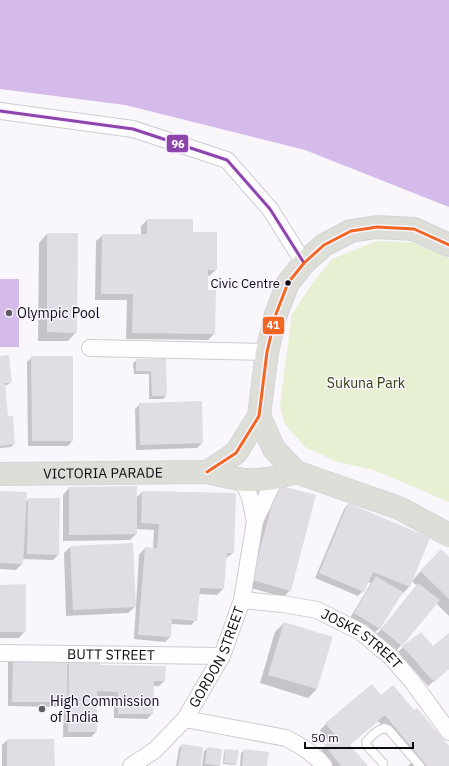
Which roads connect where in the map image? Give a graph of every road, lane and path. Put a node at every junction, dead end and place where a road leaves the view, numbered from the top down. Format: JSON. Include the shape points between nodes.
{"nodes":[{"id":1,"x":0,"y":111,"type":"edge"},
{"id":2,"x":449,"y":245,"type":"edge"},
{"id":3,"x":304,"y":263,"type":"junction"},
{"id":4,"x":90,"y":348,"type":"dead end"},
{"id":5,"x":267,"y":352,"type":"junction"},
{"id":6,"x":259,"y":416,"type":"junction"},
{"id":7,"x":207,"y":472,"type":"junction"},
{"id":8,"x":296,"y":472,"type":"junction"},
{"id":9,"x":0,"y":474,"type":"edge"},
{"id":10,"x":274,"y":478,"type":"junction"},
{"id":11,"x":243,"y":480,"type":"junction"},
{"id":12,"x":256,"y":521,"type":"junction"},
{"id":13,"x":449,"y":535,"type":"edge"},
{"id":14,"x":242,"y":600,"type":"junction"},
{"id":15,"x":0,"y":653,"type":"edge"},
{"id":16,"x":222,"y":656,"type":"junction"},
{"id":17,"x":185,"y":719,"type":"junction"},
{"id":18,"x":449,"y":732,"type":"edge"},
{"id":19,"x":131,"y":766,"type":"edge"},
{"id":20,"x":324,"y":766,"type":"edge"},
{"id":21,"x":383,"y":766,"type":"edge"},
{"id":22,"x":420,"y":766,"type":"edge"}],
"edges":[{"from":1,"to":3,"type":"street","via":[[133,129],[227,160],[270,209]]},
{"from":2,"to":3,"type":"highway","via":[[414,229],[377,227],[351,231],[324,245]]},
{"from":3,"to":5,"type":"highway","via":[[288,283],[276,314]]},
{"from":4,"to":5,"type":"street"},
{"from":5,"to":6,"type":"highway"},
{"from":6,"to":7,"type":"highway","via":[[236,453]]},
{"from":6,"to":8,"type":"highway","via":[[274,450]]},
{"from":7,"to":9,"type":"highway","name":"VICTORIA PARADE"},
{"from":7,"to":11,"type":"highway","name":"VICTORIA PARADE"},
{"from":8,"to":10,"type":"highway","name":"VICTORIA PARADE"},
{"from":8,"to":13,"type":"highway","via":[[399,508]]},
{"from":10,"to":11,"type":"highway","name":"VICTORIA PARADE"},
{"from":10,"to":12,"type":"street","name":"GORDON STREET"},
{"from":11,"to":12,"type":"street","name":"GORDON STREET"},
{"from":12,"to":14,"type":"street","name":"GORDON STREET"},
{"from":14,"to":16,"type":"street","name":"GORDON STREET"},
{"from":14,"to":18,"type":"street","name":"JOSKE STREET","via":[[317,610],[361,632],[391,657]]},
{"from":15,"to":16,"type":"street","name":"BUTT STREET"},
{"from":16,"to":17,"type":"street","name":"GORDON STREET"},
{"from":17,"to":19,"type":"street","name":"GORDON STREET","via":[[155,750]]},
{"from":17,"to":20,"type":"street","via":[[286,738],[304,748]]},
{"from":21,"to":22,"type":"lane","via":[[366,742],[384,728],[389,730]]}]}
